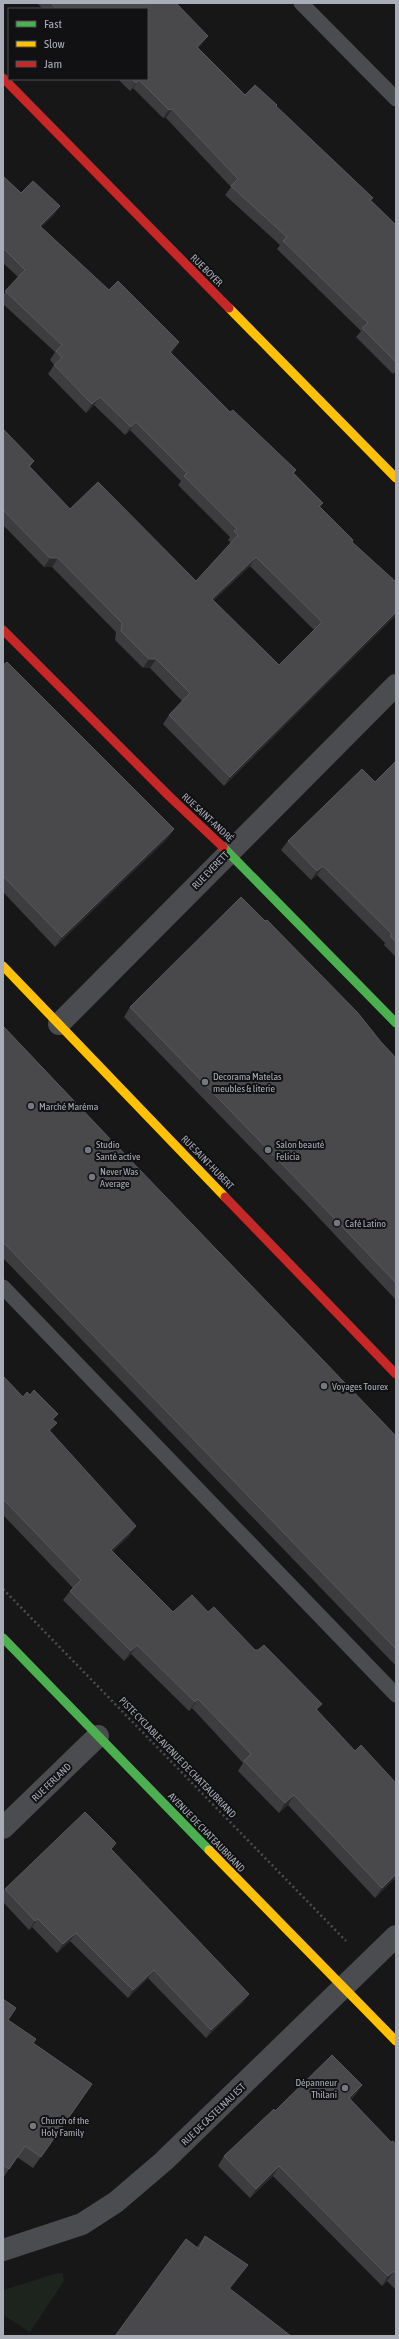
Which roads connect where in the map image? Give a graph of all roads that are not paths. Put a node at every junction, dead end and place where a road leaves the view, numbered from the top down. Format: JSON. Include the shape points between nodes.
{"nodes":[{"id":1,"x":301,"y":3,"type":"edge"},
{"id":2,"x":3,"y":78,"type":"edge"},
{"id":3,"x":396,"y":99,"type":"edge"},
{"id":4,"x":396,"y":478,"type":"edge"},
{"id":5,"x":3,"y":630,"type":"edge"},
{"id":6,"x":396,"y":685,"type":"edge"},
{"id":7,"x":228,"y":852,"type":"junction"},
{"id":8,"x":3,"y":966,"type":"edge"},
{"id":9,"x":396,"y":1023,"type":"edge"},
{"id":10,"x":59,"y":1024,"type":"junction"},
{"id":11,"x":3,"y":1287,"type":"edge"},
{"id":12,"x":396,"y":1374,"type":"edge"},
{"id":13,"x":3,"y":1638,"type":"edge"},
{"id":14,"x":396,"y":1695,"type":"edge"},
{"id":15,"x":98,"y":1736,"type":"junction"},
{"id":16,"x":3,"y":1828,"type":"edge"},
{"id":17,"x":396,"y":1936,"type":"edge"},
{"id":18,"x":343,"y":1987,"type":"junction"},
{"id":19,"x":396,"y":2041,"type":"edge"},
{"id":20,"x":3,"y":2250,"type":"edge"}],
"edges":[{"from":1,"to":3,"type":"lane"},
{"from":2,"to":4,"type":"street","name":"RUE BOYER"},
{"from":5,"to":7,"type":"street","name":"RUE SAINT-ANDRÉ","via":[[88,717]]},
{"from":6,"to":7,"type":"street","name":"RUE EVERETT"},
{"from":7,"to":9,"type":"street","name":"RUE SAINT-ANDRÉ"},
{"from":7,"to":10,"type":"street","name":"RUE EVERETT"},
{"from":8,"to":10,"type":"street","name":"RUE SAINT-HUBERT"},
{"from":10,"to":12,"type":"street","name":"RUE SAINT-HUBERT"},
{"from":11,"to":14,"type":"lane"},
{"from":13,"to":15,"type":"street","name":"AVENUE DE CHATEAUBRIAND"},
{"from":15,"to":16,"type":"street","name":"RUE FERLAND"},
{"from":15,"to":18,"type":"street","name":"AVENUE DE CHATEAUBRIAND"},
{"from":17,"to":18,"type":"street","name":"RUE DE CASTELNAU EST"},
{"from":18,"to":19,"type":"street","name":"AVENUE DE CHATEAUBRIAND"},
{"from":18,"to":20,"type":"street","name":"RUE DE CASTELNAU EST","via":[[164,2161],[116,2202],[82,2224]]}]}
